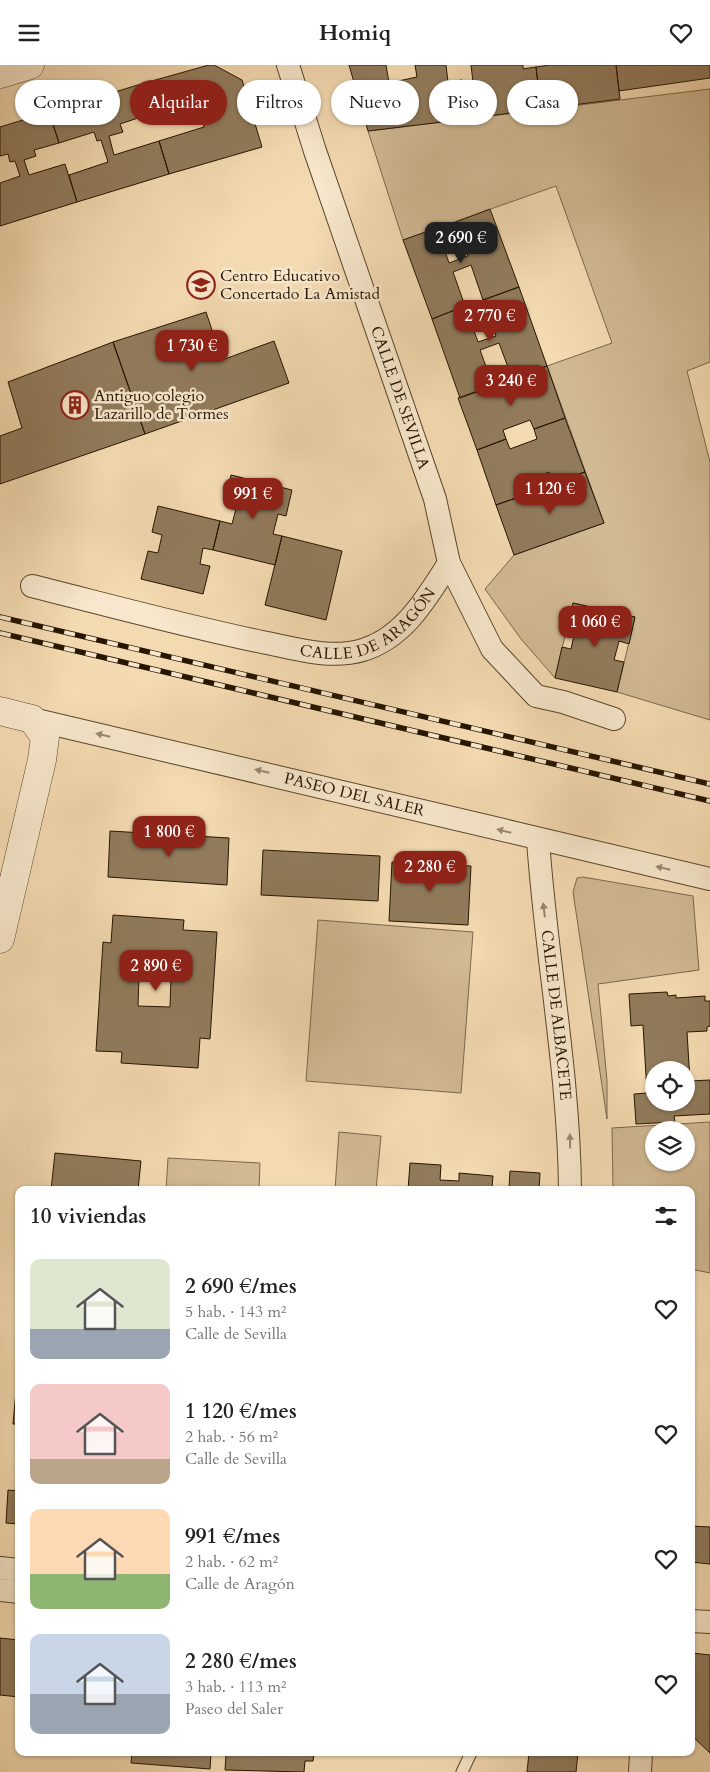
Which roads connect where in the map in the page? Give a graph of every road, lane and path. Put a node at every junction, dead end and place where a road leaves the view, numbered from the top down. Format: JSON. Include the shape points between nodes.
{"nodes":[{"id":1,"x":30,"y":65,"type":"edge"},
{"id":2,"x":288,"y":65,"type":"edge"},
{"id":3,"x":0,"y":74,"type":"edge"},
{"id":4,"x":449,"y":563,"type":"junction"},
{"id":5,"x":32,"y":587,"type":"dead end"},
{"id":6,"x":0,"y":711,"type":"edge"},
{"id":7,"x":32,"y":719,"type":"junction"},
{"id":8,"x":614,"y":719,"type":"dead end"},
{"id":9,"x":538,"y":840,"type":"junction"},
{"id":10,"x":710,"y":879,"type":"edge"},
{"id":11,"x":0,"y":939,"type":"edge"},
{"id":12,"x":570,"y":1186,"type":"edge"},
{"id":13,"x":0,"y":1568,"type":"edge"},
{"id":14,"x":15,"y":1570,"type":"edge"},
{"id":15,"x":0,"y":1590,"type":"edge"},
{"id":16,"x":15,"y":1592,"type":"edge"},
{"id":17,"x":695,"y":1621,"type":"edge"},
{"id":18,"x":710,"y":1622,"type":"edge"},
{"id":19,"x":470,"y":1756,"type":"edge"},
{"id":20,"x":641,"y":1756,"type":"edge"},
{"id":21,"x":462,"y":1772,"type":"edge"},
{"id":22,"x":640,"y":1772,"type":"edge"}],
"edges":[{"from":1,"to":3,"type":"street"},
{"from":2,"to":4,"type":"street","name":"CALLE DE SEVILLA","via":[[435,499]]},
{"from":4,"to":5,"type":"street","name":"CALLE DE ARAGÓN","via":[[421,608],[401,627],[363,650],[327,655],[229,635]]},
{"from":4,"to":8,"type":"street","name":"CALLE DE ARAGÓN","via":[[492,649],[536,696]]},
{"from":6,"to":7,"type":"street","name":"PASEO DEL SALER"},
{"from":9,"to":7,"type":"street","name":"PASEO DEL SALER","one_way":true},
{"from":7,"to":11,"type":"street","via":[[45,737],[42,759]]},
{"from":10,"to":9,"type":"street","name":"PASEO DEL SALER","one_way":true},
{"from":12,"to":9,"type":"street","name":"CALLE DE ALBACETE","one_way":true,"via":[[566,1085],[542,898]]},
{"from":13,"to":14,"type":"street"},
{"from":15,"to":16,"type":"street"},
{"from":17,"to":18,"type":"street"},
{"from":19,"to":21,"type":"lane"},
{"from":20,"to":22,"type":"street"}]}
